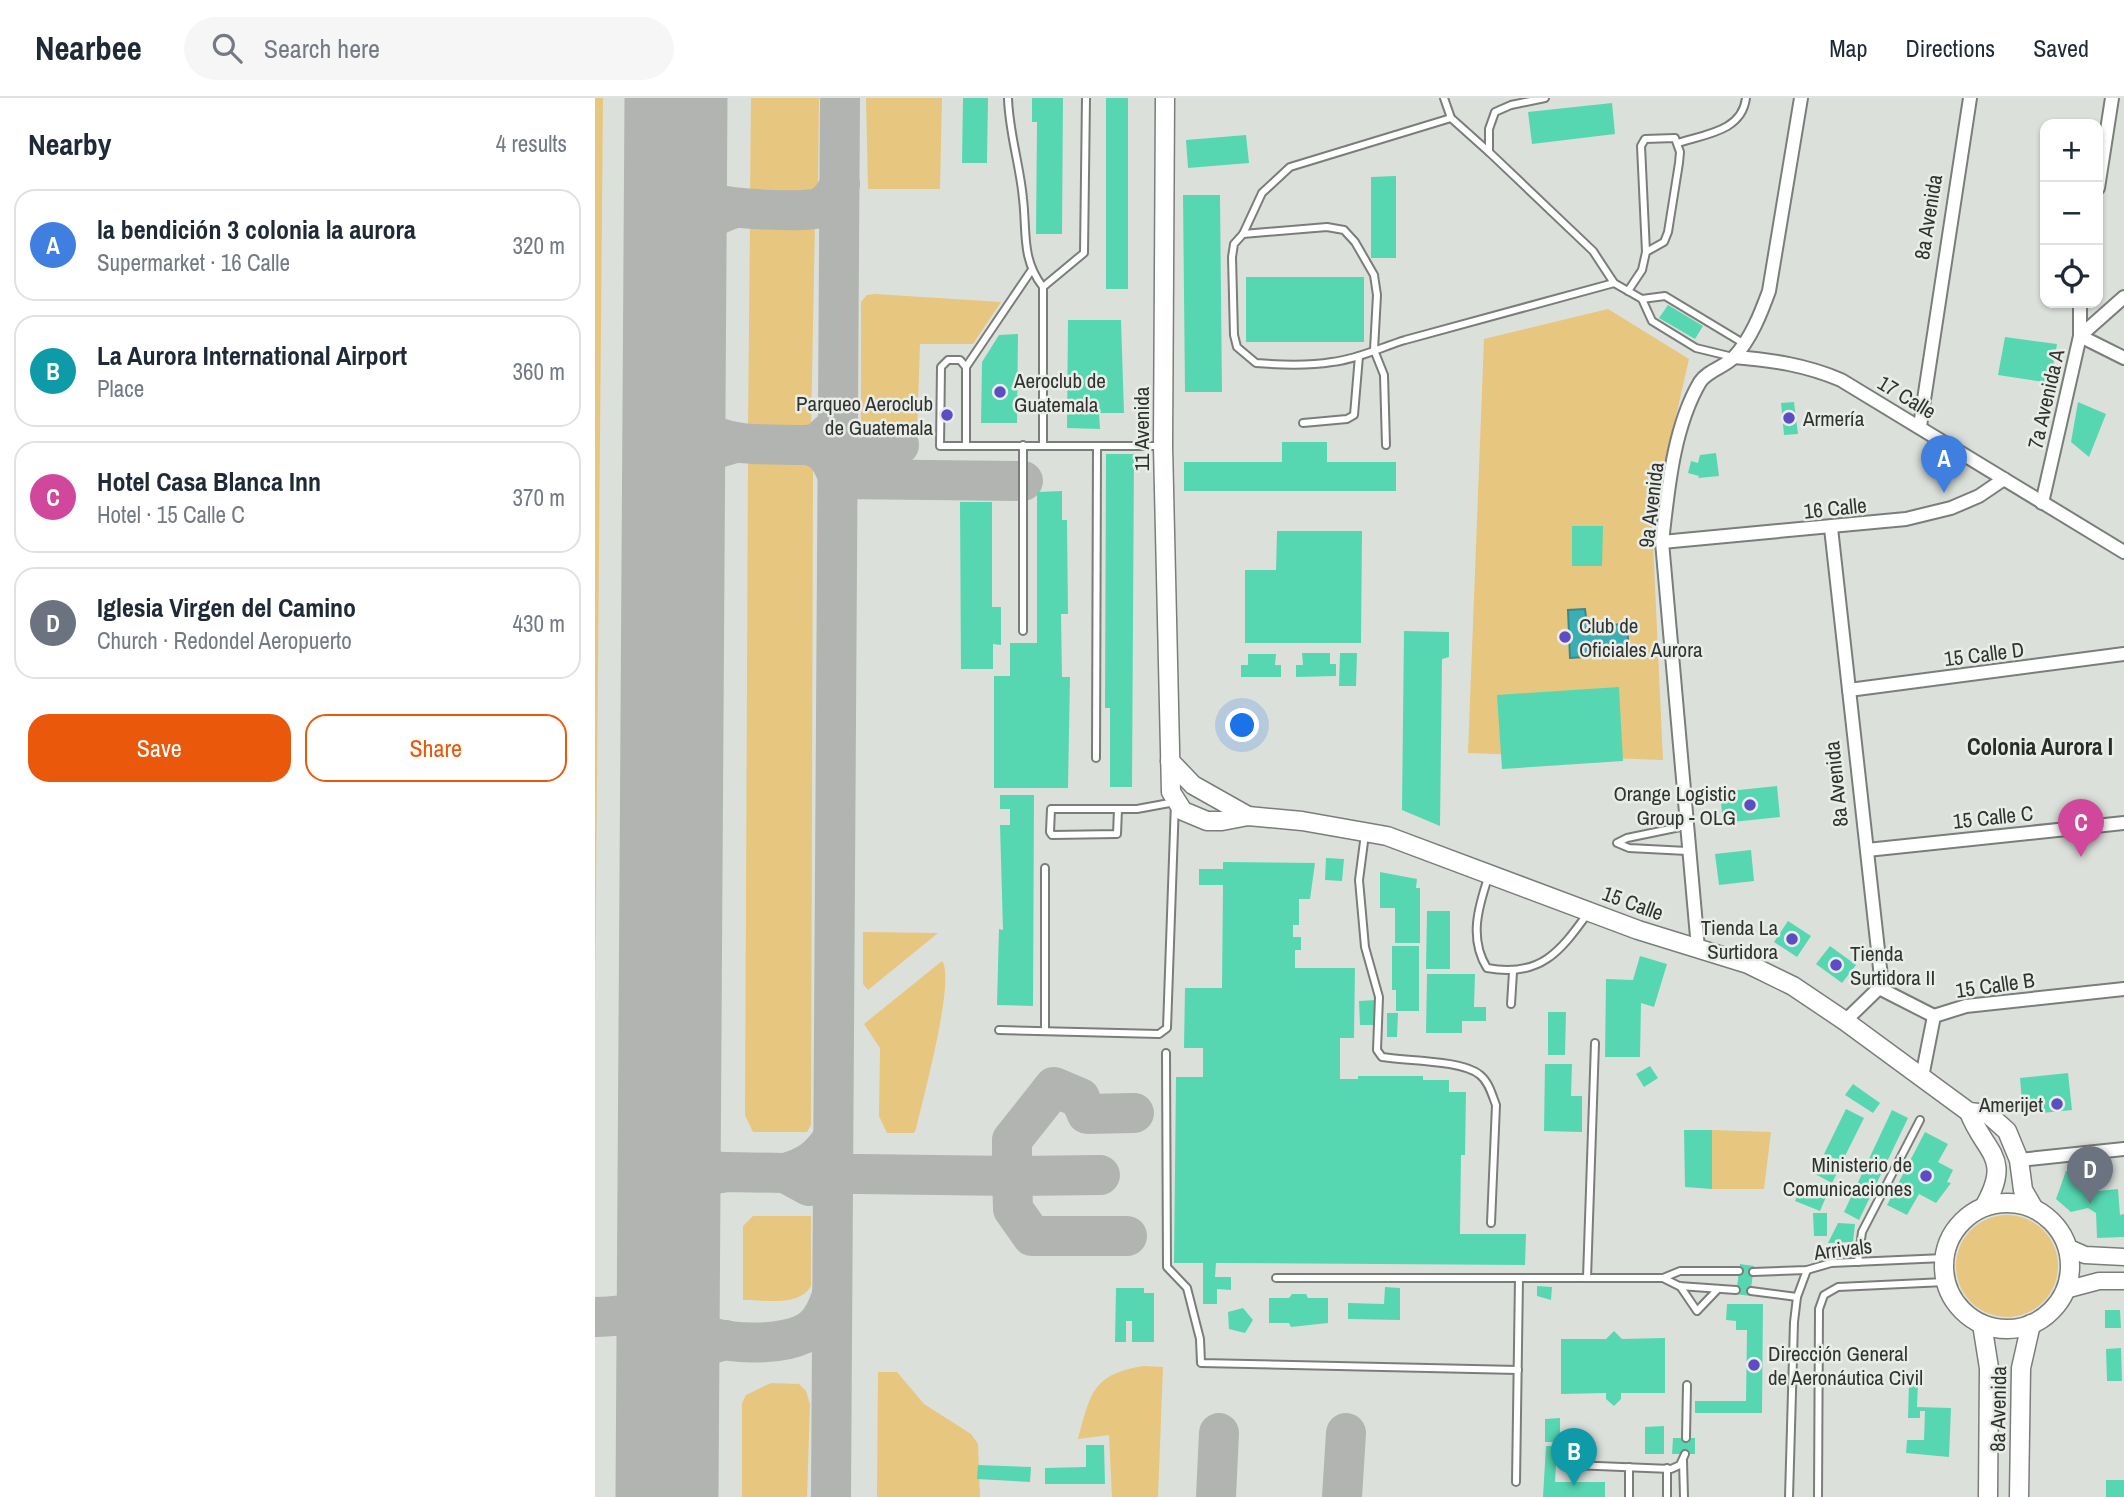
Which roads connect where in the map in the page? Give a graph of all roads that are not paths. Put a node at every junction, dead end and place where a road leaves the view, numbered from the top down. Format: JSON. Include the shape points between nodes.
{"nodes":[{"id":1,"x":1008,"y":98,"type":"edge"},
{"id":2,"x":1086,"y":98,"type":"edge"},
{"id":3,"x":1165,"y":98,"type":"edge"},
{"id":4,"x":1444,"y":98,"type":"edge"},
{"id":5,"x":1545,"y":98,"type":"edge"},
{"id":6,"x":1746,"y":98,"type":"edge"},
{"id":7,"x":1801,"y":98,"type":"edge"},
{"id":8,"x":1970,"y":98,"type":"edge"},
{"id":9,"x":2112,"y":98,"type":"edge"},
{"id":10,"x":1451,"y":118,"type":"junction"},
{"id":11,"x":1678,"y":143,"type":"junction"},
{"id":12,"x":1489,"y":152,"type":"junction"},
{"id":13,"x":2099,"y":182,"type":"edge"},
{"id":14,"x":1243,"y":234,"type":"junction"},
{"id":15,"x":1646,"y":252,"type":"junction"},
{"id":16,"x":1031,"y":271,"type":"junction"},
{"id":17,"x":1614,"y":283,"type":"junction"},
{"id":18,"x":1043,"y":287,"type":"junction"},
{"id":19,"x":1628,"y":291,"type":"junction"},
{"id":20,"x":2124,"y":297,"type":"edge"},
{"id":21,"x":1642,"y":299,"type":"junction"},
{"id":22,"x":2080,"y":308,"type":"edge"},
{"id":23,"x":2080,"y":336,"type":"junction"},
{"id":24,"x":1743,"y":343,"type":"junction"},
{"id":25,"x":1374,"y":350,"type":"junction"},
{"id":26,"x":1359,"y":356,"type":"junction"},
{"id":27,"x":1734,"y":357,"type":"junction"},
{"id":28,"x":2124,"y":358,"type":"edge"},
{"id":29,"x":1769,"y":360,"type":"junction"},
{"id":30,"x":967,"y":367,"type":"junction"},
{"id":31,"x":1303,"y":423,"type":"dead end"},
{"id":32,"x":1920,"y":426,"type":"junction"},
{"id":33,"x":966,"y":445,"type":"junction"},
{"id":34,"x":1023,"y":445,"type":"junction"},
{"id":35,"x":1043,"y":445,"type":"junction"},
{"id":36,"x":1386,"y":445,"type":"dead end"},
{"id":37,"x":1097,"y":446,"type":"junction"},
{"id":38,"x":1163,"y":446,"type":"junction"},
{"id":39,"x":2004,"y":479,"type":"junction"},
{"id":40,"x":2042,"y":503,"type":"junction"},
{"id":41,"x":1831,"y":528,"type":"junction"},
{"id":42,"x":1662,"y":542,"type":"junction"},
{"id":43,"x":2124,"y":552,"type":"edge"},
{"id":44,"x":1023,"y":631,"type":"dead end"},
{"id":45,"x":2124,"y":654,"type":"edge"},
{"id":46,"x":1849,"y":690,"type":"junction"},
{"id":47,"x":1096,"y":758,"type":"dead end"},
{"id":48,"x":1170,"y":761,"type":"junction"},
{"id":49,"x":1175,"y":802,"type":"junction"},
{"id":50,"x":1118,"y":809,"type":"junction"},
{"id":51,"x":1248,"y":816,"type":"junction"},
{"id":52,"x":2124,"y":823,"type":"edge"},
{"id":53,"x":1685,"y":826,"type":"junction"},
{"id":54,"x":1365,"y":832,"type":"junction"},
{"id":55,"x":1867,"y":850,"type":"junction"},
{"id":56,"x":1688,"y":851,"type":"junction"},
{"id":57,"x":1045,"y":868,"type":"dead end"},
{"id":58,"x":1489,"y":874,"type":"junction"},
{"id":59,"x":1589,"y":911,"type":"junction"},
{"id":60,"x":1698,"y":948,"type":"junction"},
{"id":61,"x":1513,"y":972,"type":"junction"},
{"id":62,"x":1879,"y":988,"type":"junction"},
{"id":63,"x":2124,"y":989,"type":"edge"},
{"id":64,"x":1511,"y":1004,"type":"dead end"},
{"id":65,"x":1934,"y":1016,"type":"junction"},
{"id":66,"x":1845,"y":1021,"type":"junction"},
{"id":67,"x":999,"y":1030,"type":"dead end"},
{"id":68,"x":1045,"y":1031,"type":"junction"},
{"id":69,"x":1595,"y":1043,"type":"dead end"},
{"id":70,"x":1166,"y":1053,"type":"dead end"},
{"id":71,"x":1922,"y":1077,"type":"junction"},
{"id":72,"x":1969,"y":1112,"type":"junction"},
{"id":73,"x":1920,"y":1120,"type":"dead end"},
{"id":74,"x":2124,"y":1149,"type":"edge"},
{"id":75,"x":2018,"y":1160,"type":"junction"},
{"id":76,"x":1984,"y":1207,"type":"junction"},
{"id":77,"x":2034,"y":1209,"type":"junction"},
{"id":78,"x":1490,"y":1223,"type":"dead end"},
{"id":79,"x":2067,"y":1247,"type":"junction"},
{"id":80,"x":2124,"y":1257,"type":"edge"},
{"id":81,"x":1944,"y":1258,"type":"junction"},
{"id":82,"x":1859,"y":1262,"type":"junction"},
{"id":83,"x":1807,"y":1270,"type":"junction"},
{"id":84,"x":1739,"y":1271,"type":"dead end"},
{"id":85,"x":1753,"y":1272,"type":"dead end"},
{"id":86,"x":1276,"y":1278,"type":"dead end"},
{"id":87,"x":1519,"y":1278,"type":"junction"},
{"id":88,"x":1587,"y":1278,"type":"junction"},
{"id":89,"x":1663,"y":1278,"type":"junction"},
{"id":90,"x":2124,"y":1280,"type":"edge"},
{"id":91,"x":1945,"y":1282,"type":"junction"},
{"id":92,"x":1679,"y":1286,"type":"junction"},
{"id":93,"x":1718,"y":1289,"type":"junction"},
{"id":94,"x":1737,"y":1290,"type":"dead end"},
{"id":95,"x":2065,"y":1290,"type":"junction"},
{"id":96,"x":1751,"y":1291,"type":"dead end"},
{"id":97,"x":1797,"y":1297,"type":"junction"},
{"id":98,"x":1982,"y":1324,"type":"junction"},
{"id":99,"x":2031,"y":1324,"type":"junction"},
{"id":100,"x":1518,"y":1370,"type":"junction"},
{"id":101,"x":1687,"y":1385,"type":"dead end"},
{"id":102,"x":1686,"y":1438,"type":"dead end"},
{"id":103,"x":1573,"y":1465,"type":"dead end"},
{"id":104,"x":1629,"y":1467,"type":"junction"},
{"id":105,"x":1667,"y":1468,"type":"junction"},
{"id":106,"x":1516,"y":1482,"type":"dead end"},
{"id":107,"x":1629,"y":1497,"type":"edge"},
{"id":108,"x":1667,"y":1497,"type":"edge"},
{"id":109,"x":1684,"y":1497,"type":"edge"},
{"id":110,"x":1789,"y":1497,"type":"edge"},
{"id":111,"x":1818,"y":1497,"type":"edge"},
{"id":112,"x":1988,"y":1497,"type":"edge"},
{"id":113,"x":2019,"y":1497,"type":"edge"}],
"edges":[{"from":1,"to":16,"type":"lane","via":[[1009,129],[1023,199],[1024,247]]},
{"from":2,"to":18,"type":"lane","via":[[1084,253]]},
{"from":3,"to":38,"type":"main road","name":"11 Avenida"},
{"from":4,"to":10,"type":"lane"},
{"from":5,"to":12,"type":"lane","via":[[1495,112]]},
{"from":6,"to":11,"type":"lane","via":[[1745,111],[1737,121]]},
{"from":7,"to":24,"type":"street","name":"9a Avenida","via":[[1769,291]]},
{"from":8,"to":32,"type":"street","name":"8a Avenida"},
{"from":9,"to":13,"type":"street"},
{"from":10,"to":12,"type":"lane"},
{"from":10,"to":14,"type":"lane","via":[[1290,167],[1262,193]]},
{"from":11,"to":15,"type":"lane","via":[[1668,232],[1664,242]]},
{"from":11,"to":15,"type":"lane","via":[[1675,138],[1656,138],[1645,139],[1641,146]]},
{"from":12,"to":17,"type":"lane","via":[[1593,251]]},
{"from":14,"to":25,"type":"lane","via":[[1313,227],[1344,230],[1374,275]]},
{"from":14,"to":26,"type":"lane","via":[[1234,244],[1232,257],[1237,347],[1256,363],[1332,362]]},
{"from":15,"to":19,"type":"lane"},
{"from":16,"to":18,"type":"lane"},
{"from":16,"to":30,"type":"lane"},
{"from":17,"to":19,"type":"lane"},
{"from":17,"to":25,"type":"lane"},
{"from":18,"to":35,"type":"lane"},
{"from":19,"to":21,"type":"lane"},
{"from":20,"to":23,"type":"street"},
{"from":21,"to":24,"type":"lane","via":[[1665,296]]},
{"from":21,"to":27,"type":"lane","via":[[1651,321],[1696,348]]},
{"from":22,"to":23,"type":"street","name":"7a Avenida A"},
{"from":23,"to":28,"type":"street"},
{"from":23,"to":40,"type":"street","name":"7a Avenida A"},
{"from":24,"to":27,"type":"street","name":"9a Avenida"},
{"from":24,"to":29,"type":"street","name":"17 Calle"},
{"from":25,"to":26,"type":"lane"},
{"from":25,"to":36,"type":"lane","via":[[1384,375]]},
{"from":26,"to":31,"type":"lane","via":[[1354,415]]},
{"from":27,"to":29,"type":"street","name":"17 Calle"},
{"from":27,"to":42,"type":"street","name":"9a Avenida","via":[[1702,379],[1685,412]]},
{"from":29,"to":32,"type":"street","name":"17 Calle","via":[[1815,369],[1841,380]]},
{"from":30,"to":33,"type":"lane"},
{"from":30,"to":33,"type":"lane","via":[[960,360],[948,359],[941,367],[940,446]]},
{"from":32,"to":39,"type":"street","name":"17 Calle"},
{"from":33,"to":34,"type":"lane"},
{"from":34,"to":35,"type":"lane"},
{"from":34,"to":44,"type":"lane"},
{"from":35,"to":37,"type":"lane"},
{"from":37,"to":38,"type":"lane"},
{"from":37,"to":47,"type":"lane"},
{"from":38,"to":48,"type":"main road","name":"11 Avenida"},
{"from":39,"to":40,"type":"street","name":"17 Calle"},
{"from":39,"to":41,"type":"street","name":"16 Calle","via":[[1951,508]]},
{"from":40,"to":43,"type":"street","name":"17 Calle"},
{"from":41,"to":42,"type":"street","name":"16 Calle"},
{"from":41,"to":46,"type":"street","name":"8a Avenida"},
{"from":42,"to":53,"type":"street","name":"9a Avenida"},
{"from":45,"to":46,"type":"street","name":"15 Calle D"},
{"from":46,"to":55,"type":"street","name":"8a Avenida"},
{"from":48,"to":49,"type":"main road","name":"11 Avenida"},
{"from":48,"to":51,"type":"main road","via":[[1193,785]]},
{"from":49,"to":50,"type":"lane"},
{"from":49,"to":51,"type":"main road","via":[[1192,817],[1207,821]]},
{"from":49,"to":68,"type":"lane","via":[[1167,1028],[1159,1034]]},
{"from":50,"to":50,"type":"lane","via":[[1051,809],[1050,832],[1117,834]]},
{"from":51,"to":54,"type":"main road","name":"15 Calle"},
{"from":52,"to":55,"type":"street","name":"15 Calle C"},
{"from":53,"to":56,"type":"street","name":"9a Avenida"},
{"from":53,"to":56,"type":"lane","via":[[1617,843],[1629,848]]},
{"from":54,"to":58,"type":"main road","name":"15 Calle"},
{"from":54,"to":78,"type":"lane","via":[[1359,880],[1365,947],[1379,997],[1377,1050],[1382,1057],[1469,1068],[1482,1076],[1496,1105]]},
{"from":55,"to":62,"type":"street","name":"8a Avenida"},
{"from":56,"to":60,"type":"street","name":"9a Avenida"},
{"from":57,"to":68,"type":"lane"},
{"from":58,"to":59,"type":"main road","name":"15 Calle"},
{"from":58,"to":61,"type":"lane","via":[[1478,911],[1475,944],[1487,968]]},
{"from":59,"to":60,"type":"main road","name":"15 Calle"},
{"from":59,"to":61,"type":"lane","via":[[1557,953]]},
{"from":60,"to":66,"type":"main road","name":"15 Calle","via":[[1793,986]]},
{"from":61,"to":64,"type":"lane"},
{"from":62,"to":65,"type":"street"},
{"from":62,"to":66,"type":"street"},
{"from":63,"to":65,"type":"street","name":"15 Calle B","via":[[1966,1006]]},
{"from":65,"to":71,"type":"street","name":"15 Calle B"},
{"from":66,"to":71,"type":"main road","name":"15 Calle"},
{"from":67,"to":68,"type":"lane"},
{"from":69,"to":88,"type":"lane"},
{"from":70,"to":100,"type":"lane","via":[[1167,1267],[1187,1288],[1201,1363]]},
{"from":71,"to":72,"type":"main road","name":"15 Calle"},
{"from":72,"to":75,"type":"main road","name":"15 Calle","via":[[1988,1114],[1997,1121],[2007,1131]]},
{"from":72,"to":76,"type":"main road","name":"15 Calle","via":[[1996,1163],[1995,1188]]},
{"from":73,"to":82,"type":"lane","via":[[1862,1232]]},
{"from":74,"to":75,"type":"street"},
{"from":75,"to":77,"type":"main road","name":"15 Calle","via":[[2023,1190]]},
{"from":76,"to":77,"type":"main road","via":[[2018,1204]]},
{"from":76,"to":81,"type":"main road","via":[[1957,1227]]},
{"from":77,"to":79,"type":"main road","via":[[2049,1219]]},
{"from":79,"to":80,"type":"street","via":[[2085,1255]]},
{"from":79,"to":95,"type":"main road"},
{"from":81,"to":82,"type":"lane","name":"Arrivals"},
{"from":81,"to":91,"type":"main road"},
{"from":82,"to":83,"type":"lane","name":"Arrivals"},
{"from":83,"to":85,"type":"lane"},
{"from":83,"to":97,"type":"lane","name":"Arrivals"},
{"from":84,"to":89,"type":"lane","via":[[1679,1271]]},
{"from":86,"to":87,"type":"lane"},
{"from":87,"to":88,"type":"lane"},
{"from":87,"to":100,"type":"lane"},
{"from":88,"to":89,"type":"lane"},
{"from":89,"to":92,"type":"lane"},
{"from":90,"to":95,"type":"street"},
{"from":91,"to":98,"type":"main road","via":[[1963,1312]]},
{"from":91,"to":111,"type":"lane","via":[[1838,1287],[1823,1296],[1819,1309]]},
{"from":92,"to":93,"type":"lane"},
{"from":92,"to":93,"type":"lane","via":[[1697,1311]]},
{"from":93,"to":94,"type":"lane"},
{"from":95,"to":99,"type":"main road","via":[[2051,1310]]},
{"from":96,"to":97,"type":"lane"},
{"from":97,"to":110,"type":"lane","name":"Arrivals"},
{"from":98,"to":99,"type":"main road","via":[[2007,1328]]},
{"from":98,"to":112,"type":"main road","name":"8a Avenida","via":[[1989,1368]]},
{"from":99,"to":113,"type":"main road","name":"8a Avenida","via":[[2021,1368]]},
{"from":100,"to":106,"type":"lane"},
{"from":101,"to":102,"type":"lane"},
{"from":103,"to":104,"type":"lane"},
{"from":104,"to":105,"type":"lane"},
{"from":104,"to":107,"type":"lane"},
{"from":105,"to":108,"type":"lane"},
{"from":105,"to":109,"type":"lane","via":[[1677,1467],[1684,1458]]}]}
